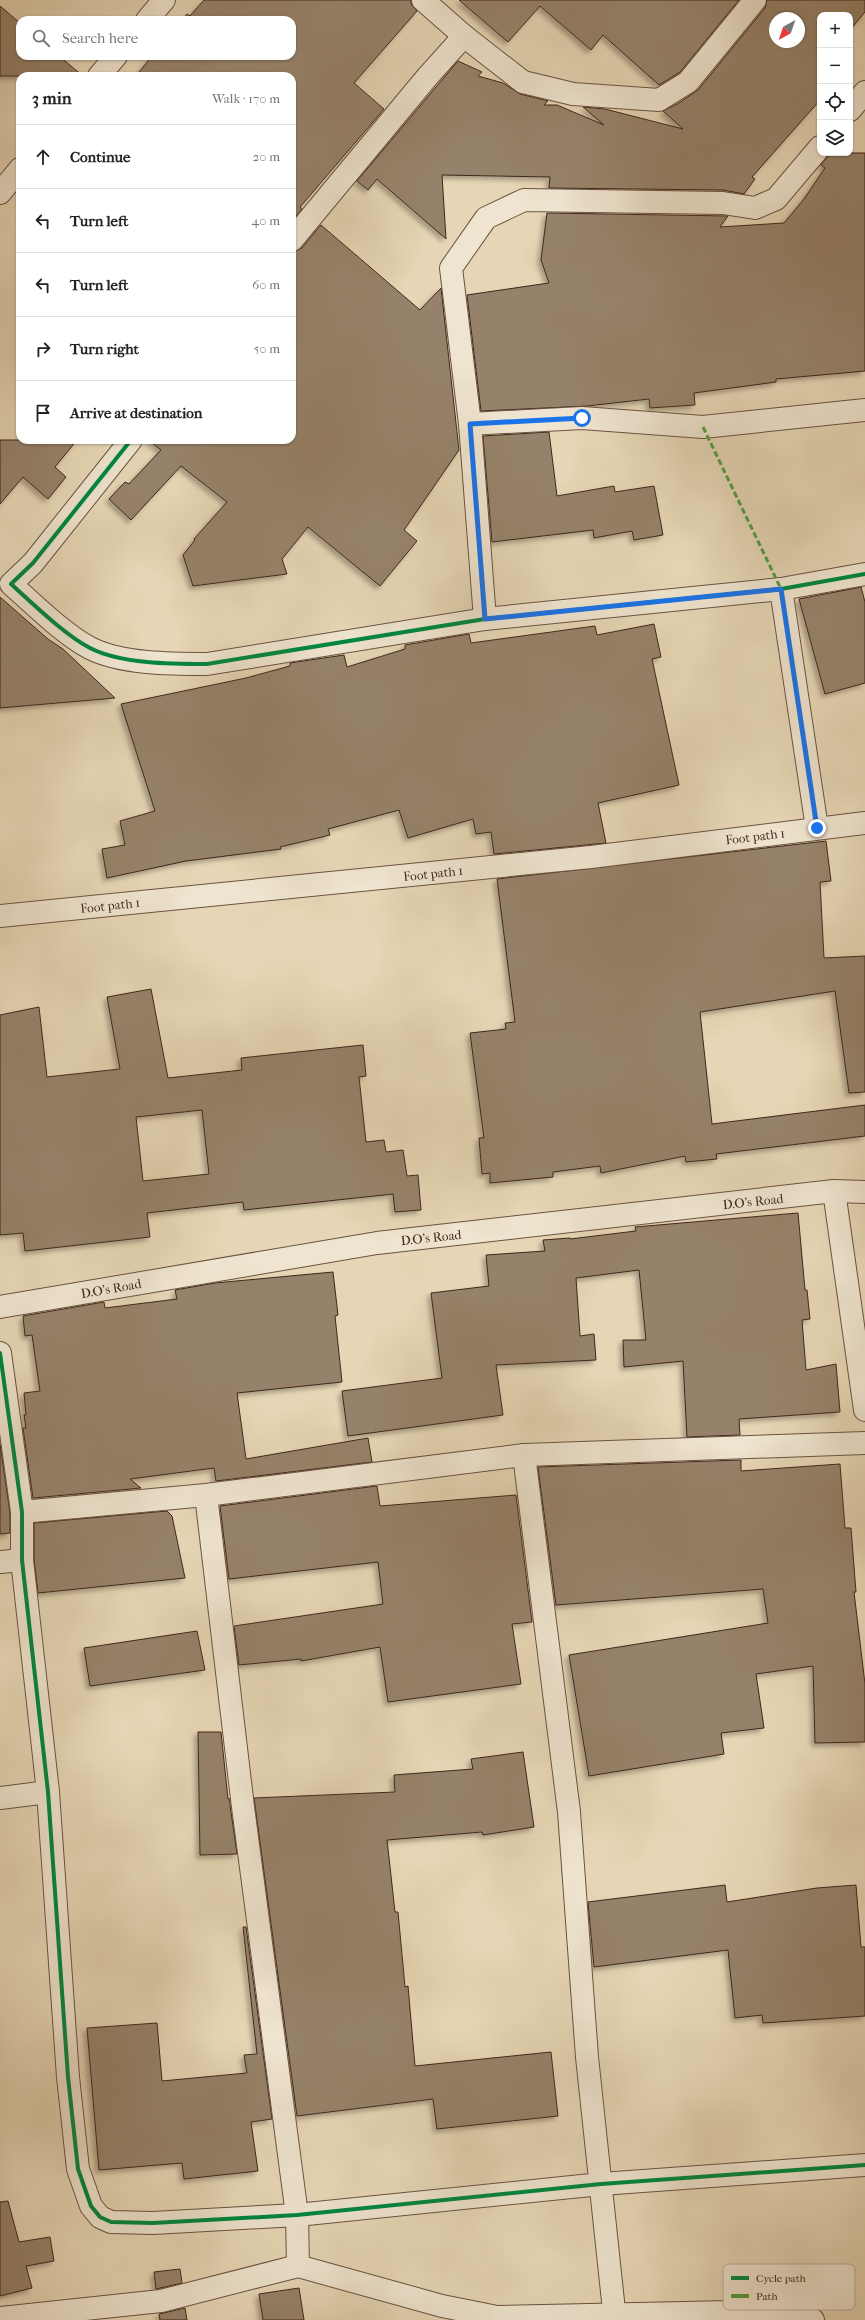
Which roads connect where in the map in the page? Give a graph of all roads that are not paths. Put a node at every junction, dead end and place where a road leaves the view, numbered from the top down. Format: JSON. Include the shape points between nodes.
{"nodes":[{"id":1,"x":164,"y":0,"type":"edge"},
{"id":2,"x":423,"y":0,"type":"edge"},
{"id":3,"x":755,"y":0,"type":"edge"},
{"id":4,"x":150,"y":16,"type":"edge"},
{"id":5,"x":464,"y":36,"type":"junction"},
{"id":6,"x":113,"y":60,"type":"edge"},
{"id":7,"x":102,"y":72,"type":"edge"},
{"id":8,"x":865,"y":92,"type":"edge"},
{"id":9,"x":853,"y":106,"type":"edge"},
{"id":10,"x":817,"y":151,"type":"edge"},
{"id":11,"x":16,"y":174,"type":"edge"},
{"id":12,"x":0,"y":193,"type":"edge"},
{"id":13,"x":296,"y":235,"type":"edge"},
{"id":14,"x":865,"y":410,"type":"edge"},
{"id":15,"x":470,"y":424,"type":"junction"},
{"id":16,"x":128,"y":444,"type":"edge"},
{"id":17,"x":865,"y":574,"type":"edge"},
{"id":18,"x":6,"y":579,"type":"edge"},
{"id":19,"x":781,"y":589,"type":"junction"},
{"id":20,"x":485,"y":619,"type":"junction"},
{"id":21,"x":865,"y":823,"type":"edge"},
{"id":22,"x":817,"y":828,"type":"junction"},
{"id":23,"x":0,"y":916,"type":"edge"},
{"id":24,"x":834,"y":1191,"type":"junction"},
{"id":25,"x":865,"y":1192,"type":"edge"},
{"id":26,"x":0,"y":1307,"type":"edge"},
{"id":27,"x":0,"y":1353,"type":"edge"},
{"id":28,"x":865,"y":1410,"type":"edge"},
{"id":29,"x":865,"y":1443,"type":"edge"},
{"id":30,"x":524,"y":1455,"type":"junction"},
{"id":31,"x":206,"y":1495,"type":"junction"},
{"id":32,"x":22,"y":1512,"type":"junction"},
{"id":33,"x":22,"y":1560,"type":"junction"},
{"id":34,"x":0,"y":1562,"type":"edge"},
{"id":35,"x":48,"y":1792,"type":"junction"},
{"id":36,"x":0,"y":1798,"type":"edge"},
{"id":37,"x":865,"y":2165,"type":"edge"},
{"id":38,"x":601,"y":2184,"type":"junction"},
{"id":39,"x":297,"y":2215,"type":"junction"},
{"id":40,"x":298,"y":2266,"type":"junction"},
{"id":41,"x":615,"y":2317,"type":"edge"},
{"id":42,"x":0,"y":2318,"type":"edge"},
{"id":43,"x":813,"y":2320,"type":"edge"}],
"edges":[{"from":1,"to":4,"type":"street"},
{"from":2,"to":5,"type":"street"},
{"from":3,"to":5,"type":"street","via":[[688,82],[659,100],[573,94],[523,82]]},
{"from":5,"to":13,"type":"street"},
{"from":6,"to":7,"type":"street"},
{"from":8,"to":9,"type":"street"},
{"from":10,"to":15,"type":"street","via":[[776,199],[756,208],[723,203],[524,200],[486,218],[451,268]]},
{"from":11,"to":12,"type":"street"},
{"from":14,"to":15,"type":"street","via":[[703,427],[582,418]]},
{"from":15,"to":20,"type":"street"},
{"from":16,"to":18,"type":"street","via":[[33,563]]},
{"from":17,"to":19,"type":"street"},
{"from":18,"to":20,"type":"street","via":[[89,648],[107,654],[171,664],[207,664]]},
{"from":19,"to":20,"type":"street"},
{"from":19,"to":22,"type":"street"},
{"from":21,"to":22,"type":"street","name":"Foot path 1"},
{"from":22,"to":23,"type":"street","name":"Foot path 1","via":[[591,857]]},
{"from":24,"to":25,"type":"street","name":"D.O's Road"},
{"from":24,"to":26,"type":"street","name":"D.O's Road","via":[[377,1243]]},
{"from":24,"to":28,"type":"street"},
{"from":27,"to":32,"type":"street"},
{"from":29,"to":30,"type":"street"},
{"from":30,"to":31,"type":"street"},
{"from":30,"to":38,"type":"street","via":[[569,1812],[587,2057]]},
{"from":31,"to":32,"type":"street"},
{"from":31,"to":39,"type":"street","via":[[243,1807]]},
{"from":32,"to":33,"type":"street"},
{"from":33,"to":34,"type":"street"},
{"from":33,"to":35,"type":"street"},
{"from":35,"to":36,"type":"street"},
{"from":35,"to":39,"type":"street","via":[[68,2077],[78,2169],[90,2206],[111,2222],[153,2223]]},
{"from":37,"to":38,"type":"street"},
{"from":38,"to":39,"type":"street"},
{"from":38,"to":41,"type":"street"},
{"from":39,"to":40,"type":"street"},
{"from":40,"to":41,"type":"street","via":[[442,2306],[497,2317]]},
{"from":40,"to":42,"type":"street","via":[[161,2300]]},
{"from":41,"to":43,"type":"street","via":[[773,2311],[793,2312]]}]}
